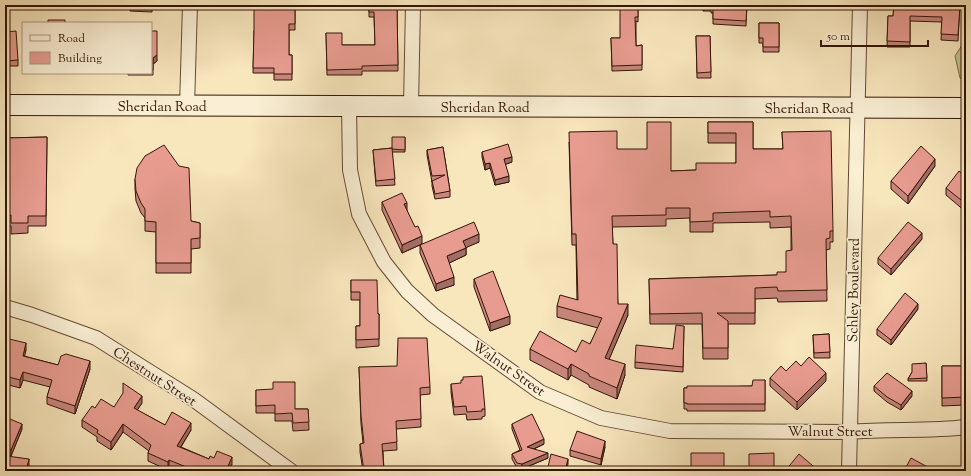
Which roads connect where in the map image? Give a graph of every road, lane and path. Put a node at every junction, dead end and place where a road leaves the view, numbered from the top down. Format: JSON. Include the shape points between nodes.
{"nodes":[{"id":1,"x":190,"y":5,"type":"edge"},
{"id":2,"x":413,"y":5,"type":"edge"},
{"id":3,"x":860,"y":5,"type":"edge"},
{"id":4,"x":5,"y":105,"type":"edge"},
{"id":5,"x":187,"y":106,"type":"junction"},
{"id":6,"x":349,"y":106,"type":"junction"},
{"id":7,"x":411,"y":106,"type":"junction"},
{"id":8,"x":857,"y":108,"type":"junction"},
{"id":9,"x":966,"y":108,"type":"edge"},
{"id":10,"x":5,"y":307,"type":"edge"},
{"id":11,"x":966,"y":427,"type":"edge"},
{"id":12,"x":850,"y":432,"type":"junction"},
{"id":13,"x":291,"y":471,"type":"edge"},
{"id":14,"x":849,"y":471,"type":"edge"}],
"edges":[{"from":1,"to":5,"type":"street"},
{"from":2,"to":7,"type":"street"},
{"from":3,"to":8,"type":"street","name":"Schley Boulevard"},
{"from":4,"to":5,"type":"main road","name":"Sheridan Road"},
{"from":5,"to":6,"type":"main road","name":"Sheridan Road"},
{"from":6,"to":7,"type":"main road","name":"Sheridan Road"},
{"from":6,"to":12,"type":"street","name":"Walnut Street","via":[[350,170],[359,214],[384,262],[407,291],[433,315],[540,392],[601,418],[670,431]]},
{"from":7,"to":8,"type":"main road","name":"Sheridan Road"},
{"from":8,"to":9,"type":"main road","name":"Sheridan Road"},
{"from":8,"to":12,"type":"street","name":"Schley Boulevard"},
{"from":10,"to":13,"type":"street","name":"Chestnut Street","via":[[96,338],[193,399]]},
{"from":11,"to":12,"type":"street","name":"Walnut Street"},
{"from":12,"to":14,"type":"street","name":"Schley Boulevard"}]}
